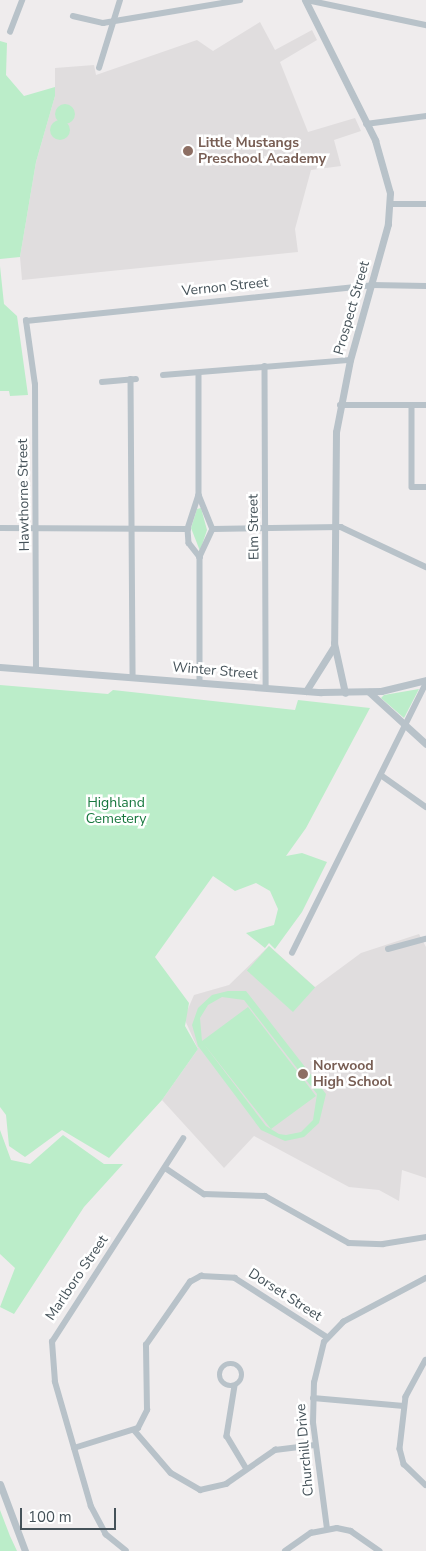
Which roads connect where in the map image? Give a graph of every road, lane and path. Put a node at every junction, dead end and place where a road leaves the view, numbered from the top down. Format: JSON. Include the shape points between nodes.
{"nodes":[{"id":1,"x":22,"y":0,"type":"edge"},
{"id":2,"x":120,"y":0,"type":"edge"},
{"id":3,"x":240,"y":0,"type":"edge"},
{"id":4,"x":306,"y":0,"type":"edge"},
{"id":5,"x":73,"y":16,"type":"dead end"},
{"id":6,"x":111,"y":22,"type":"junction"},
{"id":7,"x":426,"y":25,"type":"edge"},
{"id":8,"x":10,"y":32,"type":"dead end"},
{"id":9,"x":99,"y":68,"type":"dead end"},
{"id":10,"x":426,"y":116,"type":"edge"},
{"id":11,"x":366,"y":124,"type":"junction"},
{"id":12,"x":390,"y":204,"type":"junction"},
{"id":13,"x":426,"y":204,"type":"edge"},
{"id":14,"x":372,"y":285,"type":"junction"},
{"id":15,"x":426,"y":286,"type":"edge"},
{"id":16,"x":26,"y":321,"type":"joint"},
{"id":17,"x":350,"y":360,"type":"junction"},
{"id":18,"x":265,"y":366,"type":"junction"},
{"id":19,"x":199,"y":372,"type":"junction"},
{"id":20,"x":163,"y":375,"type":"dead end"},
{"id":21,"x":102,"y":382,"type":"dead end"},
{"id":22,"x":340,"y":404,"type":"junction"},
{"id":23,"x":412,"y":405,"type":"junction"},
{"id":24,"x":426,"y":405,"type":"edge"},
{"id":25,"x":426,"y":487,"type":"edge"},
{"id":26,"x":199,"y":495,"type":"junction"},
{"id":27,"x":335,"y":527,"type":"junction"},
{"id":28,"x":0,"y":528,"type":"edge"},
{"id":29,"x":267,"y":528,"type":"junction"},
{"id":30,"x":37,"y":529,"type":"junction"},
{"id":31,"x":131,"y":529,"type":"junction"},
{"id":32,"x":188,"y":529,"type":"junction"},
{"id":33,"x":213,"y":529,"type":"junction"},
{"id":34,"x":200,"y":557,"type":"junction"},
{"id":35,"x":426,"y":567,"type":"edge"},
{"id":36,"x":334,"y":643,"type":"junction"},
{"id":37,"x":0,"y":667,"type":"edge"},
{"id":38,"x":36,"y":670,"type":"junction"},
{"id":39,"x":133,"y":677,"type":"junction"},
{"id":40,"x":200,"y":682,"type":"junction"},
{"id":41,"x":426,"y":682,"type":"edge"},
{"id":42,"x":266,"y":688,"type":"junction"},
{"id":43,"x":306,"y":691,"type":"junction"},
{"id":44,"x":369,"y":692,"type":"junction"},
{"id":45,"x":345,"y":693,"type":"junction"},
{"id":46,"x":405,"y":725,"type":"junction"},
{"id":47,"x":426,"y":744,"type":"edge"},
{"id":48,"x":381,"y":775,"type":"junction"},
{"id":49,"x":426,"y":807,"type":"edge"},
{"id":50,"x":426,"y":939,"type":"edge"},
{"id":51,"x":388,"y":949,"type":"dead end"},
{"id":52,"x":292,"y":953,"type":"dead end"},
{"id":53,"x":183,"y":1139,"type":"dead end"},
{"id":54,"x":167,"y":1169,"type":"junction"},
{"id":55,"x":426,"y":1237,"type":"edge"},
{"id":56,"x":426,"y":1278,"type":"edge"},
{"id":57,"x":327,"y":1337,"type":"junction"},
{"id":58,"x":426,"y":1360,"type":"edge"},
{"id":59,"x":234,"y":1386,"type":"dead end"},
{"id":60,"x":313,"y":1398,"type":"junction"},
{"id":61,"x":404,"y":1406,"type":"junction"},
{"id":62,"x":135,"y":1431,"type":"junction"},
{"id":63,"x":314,"y":1445,"type":"junction"},
{"id":64,"x":74,"y":1448,"type":"junction"},
{"id":65,"x":246,"y":1468,"type":"junction"},
{"id":66,"x":0,"y":1484,"type":"edge"},
{"id":67,"x":426,"y":1485,"type":"edge"},
{"id":68,"x":327,"y":1529,"type":"junction"},
{"id":69,"x":25,"y":1551,"type":"edge"},
{"id":70,"x":126,"y":1551,"type":"edge"},
{"id":71,"x":285,"y":1551,"type":"edge"},
{"id":72,"x":380,"y":1551,"type":"edge"}],
"edges":[{"from":1,"to":8,"type":"street"},
{"from":2,"to":6,"type":"street"},
{"from":3,"to":6,"type":"street"},
{"from":4,"to":7,"type":"street"},
{"from":4,"to":11,"type":"street","name":"Prospect Street"},
{"from":5,"to":6,"type":"street"},
{"from":6,"to":9,"type":"street"},
{"from":10,"to":11,"type":"street"},
{"from":11,"to":12,"type":"street","name":"Prospect Street","via":[[384,162]]},
{"from":12,"to":13,"type":"street"},
{"from":12,"to":14,"type":"street","name":"Prospect Street"},
{"from":14,"to":15,"type":"street","name":"Vernon Street"},
{"from":14,"to":16,"type":"street","name":"Vernon Street"},
{"from":14,"to":17,"type":"street","name":"Prospect Street"},
{"from":16,"to":30,"type":"street","name":"Hawthorne Street","via":[[35,385]]},
{"from":17,"to":18,"type":"street"},
{"from":17,"to":22,"type":"street","name":"Prospect Street"},
{"from":18,"to":19,"type":"street"},
{"from":18,"to":29,"type":"street","name":"Elm Street"},
{"from":19,"to":20,"type":"street"},
{"from":19,"to":26,"type":"street"},
{"from":21,"to":31,"type":"street","via":[[134,379]]},
{"from":22,"to":23,"type":"street"},
{"from":22,"to":27,"type":"street","name":"Prospect Street"},
{"from":23,"to":24,"type":"street"},
{"from":23,"to":25,"type":"street","via":[[412,487]]},
{"from":26,"to":32,"type":"street"},
{"from":26,"to":33,"type":"street"},
{"from":27,"to":29,"type":"street"},
{"from":27,"to":35,"type":"street"},
{"from":27,"to":36,"type":"street","name":"Prospect Street"},
{"from":28,"to":30,"type":"street"},
{"from":29,"to":33,"type":"street"},
{"from":29,"to":42,"type":"street","name":"Elm Street"},
{"from":30,"to":31,"type":"street"},
{"from":30,"to":38,"type":"street","name":"Hawthorne Street"},
{"from":31,"to":32,"type":"street"},
{"from":31,"to":39,"type":"street"},
{"from":32,"to":34,"type":"street","via":[[189,543]]},
{"from":33,"to":34,"type":"street"},
{"from":34,"to":40,"type":"street"},
{"from":36,"to":43,"type":"street","name":"Prospect Street"},
{"from":36,"to":45,"type":"street","name":"Prospect Street"},
{"from":37,"to":38,"type":"street","name":"Winter Street"},
{"from":38,"to":39,"type":"street","name":"Winter Street"},
{"from":39,"to":40,"type":"street","name":"Winter Street"},
{"from":40,"to":42,"type":"street","name":"Winter Street"},
{"from":41,"to":44,"type":"street","name":"Winter Street"},
{"from":41,"to":46,"type":"street"},
{"from":42,"to":43,"type":"street","name":"Winter Street"},
{"from":43,"to":45,"type":"street","name":"Winter Street"},
{"from":44,"to":45,"type":"street","name":"Winter Street"},
{"from":44,"to":46,"type":"street"},
{"from":46,"to":47,"type":"street"},
{"from":46,"to":48,"type":"street"},
{"from":48,"to":49,"type":"street"},
{"from":48,"to":52,"type":"street"},
{"from":50,"to":51,"type":"street"},
{"from":53,"to":54,"type":"street","name":"Marlboro Street"},
{"from":54,"to":55,"type":"street","via":[[204,1194],[265,1196],[349,1243],[376,1245]]},
{"from":54,"to":64,"type":"street","name":"Marlboro Street","via":[[52,1342],[55,1382]]},
{"from":56,"to":57,"type":"street","via":[[343,1322]]},
{"from":57,"to":60,"type":"street","name":"Churchill Drive"},
{"from":57,"to":62,"type":"street","name":"Dorset Street","via":[[235,1278],[201,1276],[190,1282],[146,1345],[147,1410]]},
{"from":58,"to":61,"type":"street"},
{"from":59,"to":65,"type":"street","via":[[227,1436]]},
{"from":60,"to":61,"type":"street"},
{"from":60,"to":63,"type":"street","name":"Churchill Drive"},
{"from":61,"to":67,"type":"street","via":[[401,1457]]},
{"from":62,"to":64,"type":"street"},
{"from":62,"to":65,"type":"street","via":[[171,1473],[192,1488],[210,1490]]},
{"from":63,"to":65,"type":"street","via":[[275,1450]]},
{"from":63,"to":68,"type":"street","name":"Churchill Drive"},
{"from":64,"to":70,"type":"street","name":"Marlboro Street","via":[[94,1514],[106,1535]]},
{"from":66,"to":69,"type":"street"},
{"from":68,"to":71,"type":"street","via":[[305,1536]]},
{"from":68,"to":72,"type":"street","via":[[351,1531]]}]}
